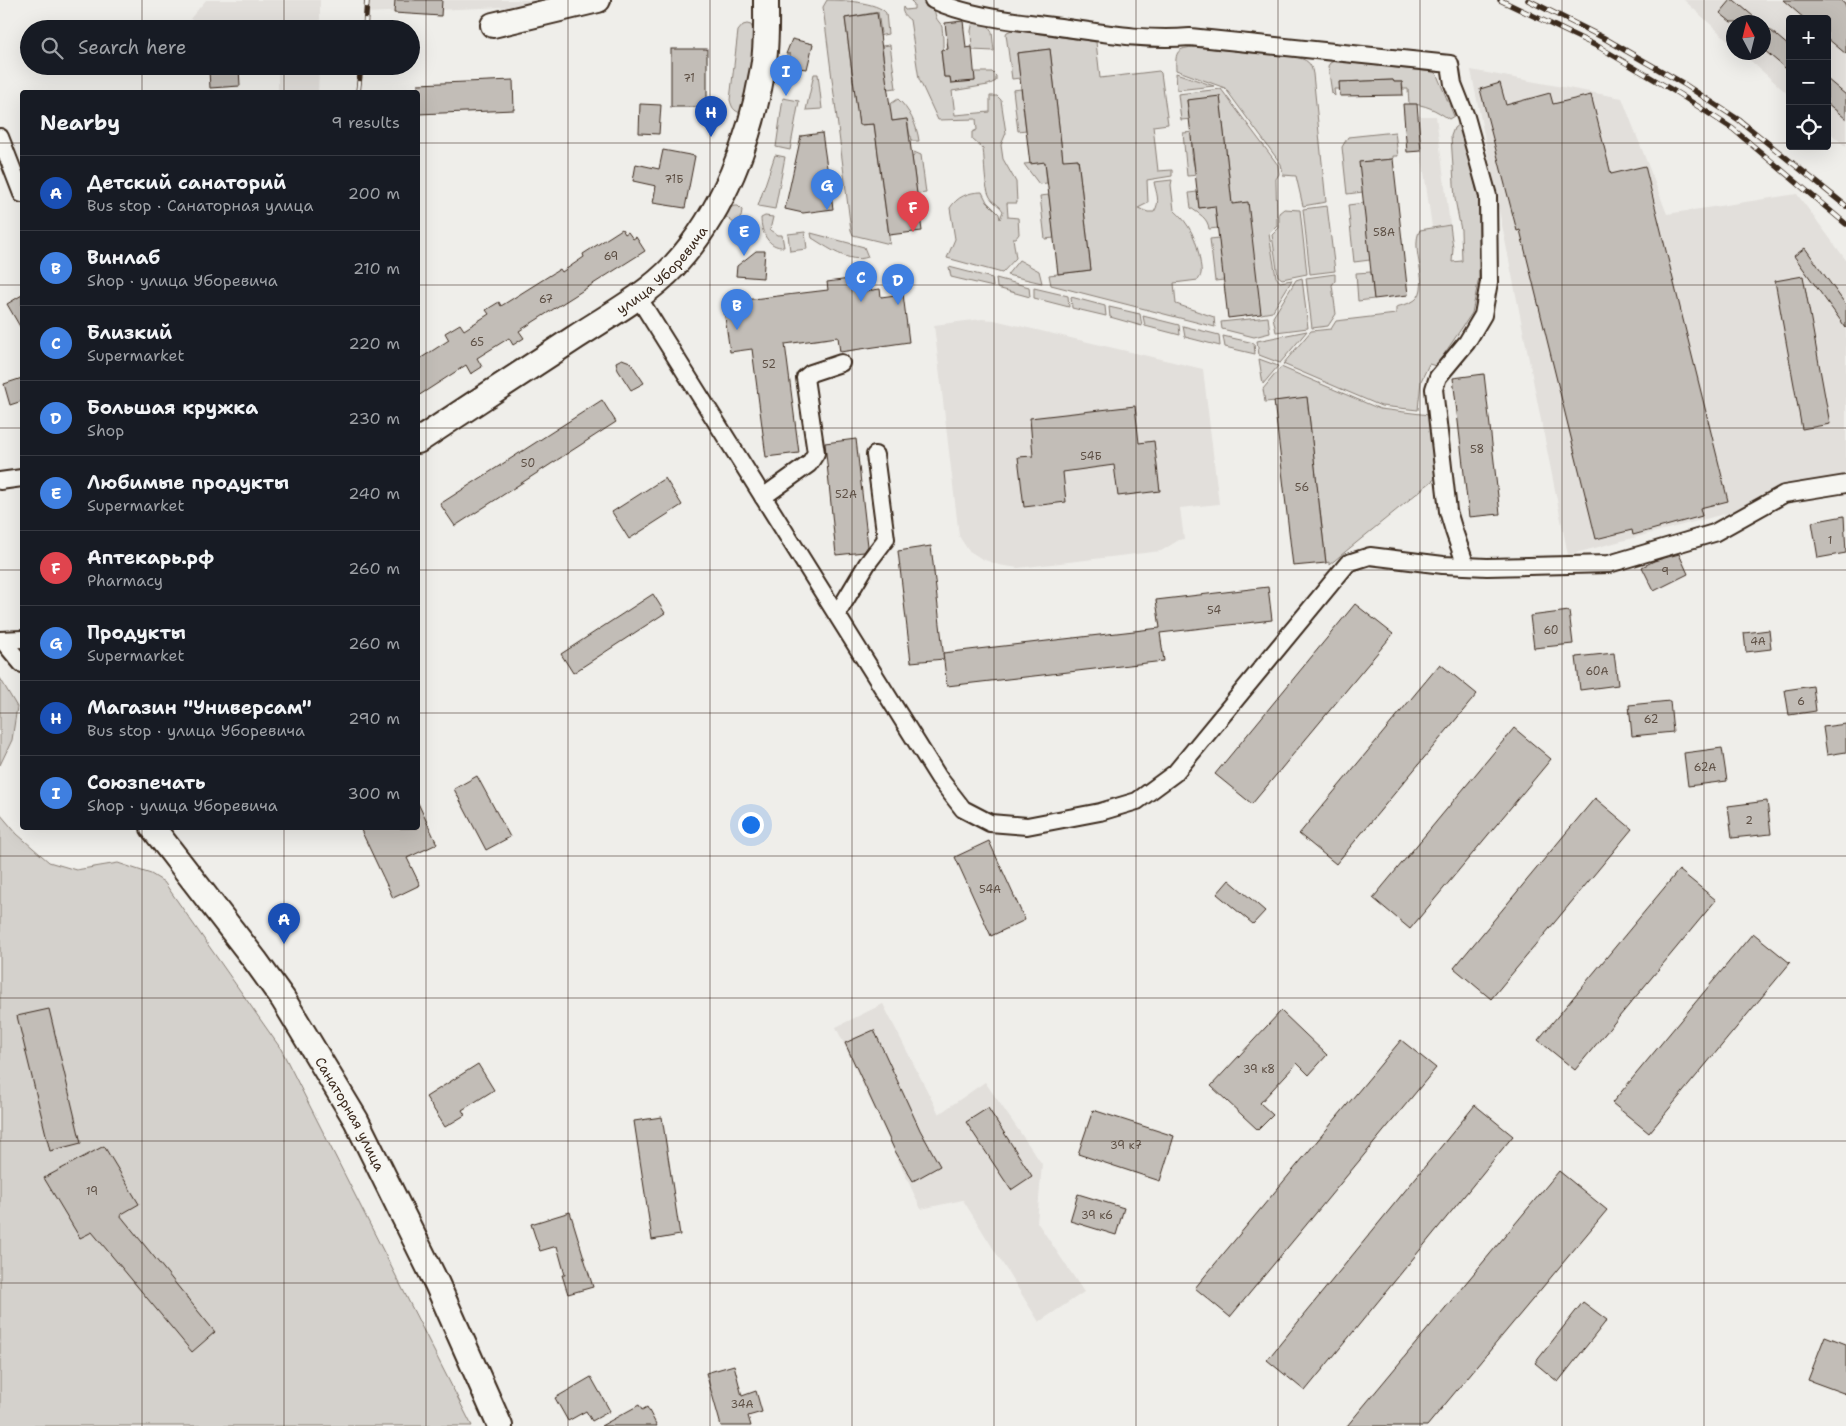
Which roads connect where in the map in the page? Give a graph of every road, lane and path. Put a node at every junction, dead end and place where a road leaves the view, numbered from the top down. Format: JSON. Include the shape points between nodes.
{"nodes":[{"id":1,"x":598,"y":0,"type":"edge"},
{"id":2,"x":766,"y":0,"type":"edge"},
{"id":3,"x":933,"y":0,"type":"edge"},
{"id":4,"x":493,"y":25,"type":"dead end"},
{"id":5,"x":0,"y":136,"type":"edge"},
{"id":6,"x":20,"y":189,"type":"edge"},
{"id":7,"x":638,"y":297,"type":"junction"},
{"id":8,"x":841,"y":363,"type":"dead end"},
{"id":9,"x":420,"y":440,"type":"edge"},
{"id":10,"x":875,"y":455,"type":"dead end"},
{"id":11,"x":20,"y":478,"type":"edge"},
{"id":12,"x":0,"y":482,"type":"edge"},
{"id":13,"x":1846,"y":484,"type":"edge"},
{"id":14,"x":764,"y":497,"type":"junction"},
{"id":15,"x":1466,"y":566,"type":"junction"},
{"id":16,"x":836,"y":614,"type":"junction"},
{"id":17,"x":20,"y":639,"type":"edge"},
{"id":18,"x":1,"y":640,"type":"edge"},
{"id":19,"x":20,"y":662,"type":"edge"},
{"id":20,"x":154,"y":830,"type":"edge"},
{"id":21,"x":500,"y":1426,"type":"edge"}],
"edges":[{"from":1,"to":4,"type":"main road"},
{"from":2,"to":7,"type":"main road","name":"улица Уборевича","via":[[763,67],[752,120],[729,182],[694,243],[673,267]]},
{"from":3,"to":15,"type":"street","via":[[996,18],[1095,32],[1164,39],[1190,36],[1450,64],[1453,84],[1466,117],[1488,196],[1489,282],[1483,315],[1467,342],[1438,377],[1434,389],[1448,511]]},
{"from":5,"to":6,"type":"street"},
{"from":7,"to":9,"type":"main road","name":"улица Уборевича"},
{"from":7,"to":14,"type":"street"},
{"from":8,"to":14,"type":"street","via":[[811,372],[806,378],[816,453],[809,464]]},
{"from":10,"to":16,"type":"street","via":[[886,539]]},
{"from":11,"to":12,"type":"street"},
{"from":13,"to":15,"type":"street","via":[[1784,494],[1714,533],[1609,564]]},
{"from":14,"to":16,"type":"street"},
{"from":15,"to":16,"type":"street","via":[[1370,556],[1348,563],[1175,773],[1136,801],[1100,812],[1027,826],[990,823],[963,809],[939,778]]},
{"from":17,"to":18,"type":"street"},
{"from":18,"to":19,"type":"street"},
{"from":20,"to":21,"type":"main road","name":"Санаторная улица","via":[[277,991],[356,1120],[437,1284]]}]}
